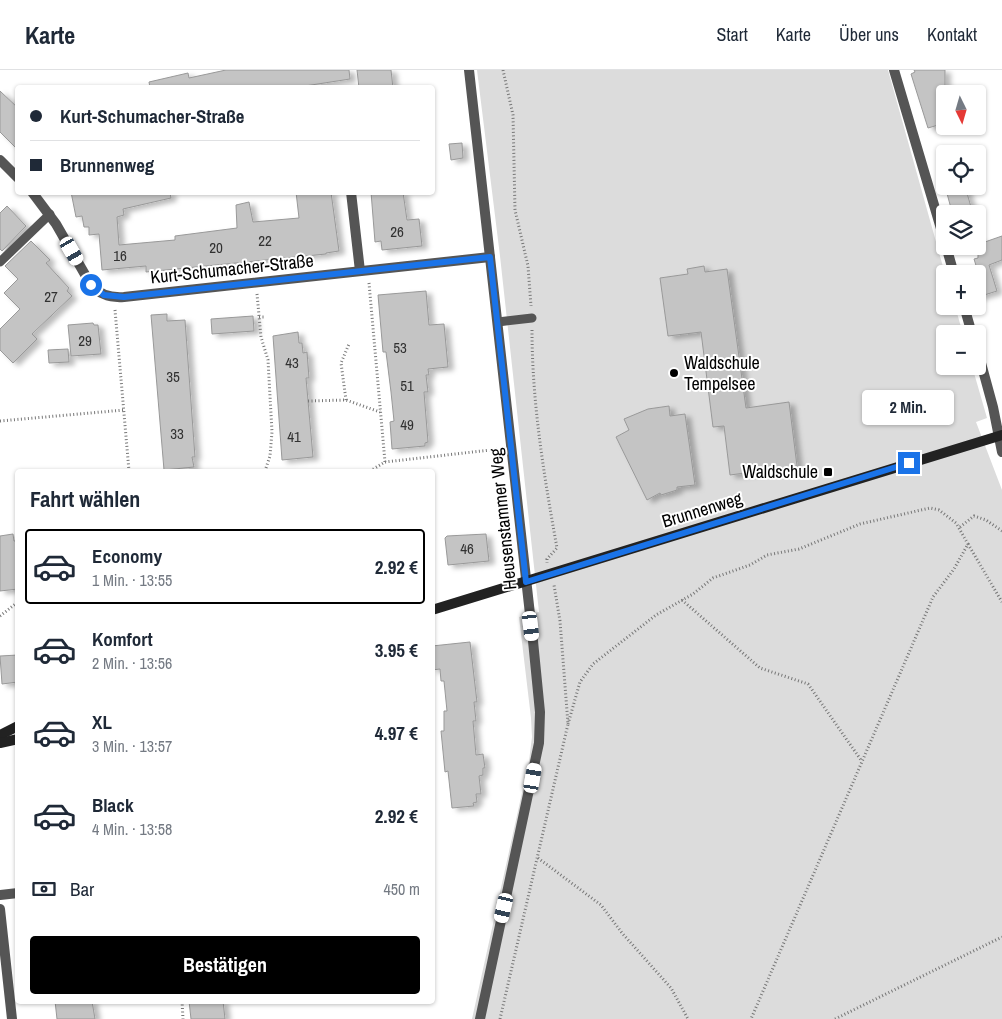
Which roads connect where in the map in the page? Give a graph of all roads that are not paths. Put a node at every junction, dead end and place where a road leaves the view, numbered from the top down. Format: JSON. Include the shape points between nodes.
{"nodes":[{"id":1,"x":469,"y":70,"type":"edge"},
{"id":2,"x":894,"y":70,"type":"edge"},
{"id":3,"x":0,"y":160,"type":"edge"},
{"id":4,"x":15,"y":175,"type":"edge"},
{"id":5,"x":34,"y":195,"type":"edge"},
{"id":6,"x":351,"y":195,"type":"edge"},
{"id":7,"x":936,"y":212,"type":"edge"},
{"id":8,"x":50,"y":214,"type":"junction"},
{"id":9,"x":490,"y":257,"type":"junction"},
{"id":10,"x":0,"y":262,"type":"edge"},
{"id":11,"x":364,"y":271,"type":"junction"},
{"id":12,"x":532,"y":318,"type":"dead end"},
{"id":13,"x":498,"y":322,"type":"junction"},
{"id":14,"x":984,"y":375,"type":"edge"},
{"id":15,"x":1000,"y":436,"type":"edge"},
{"id":16,"x":1002,"y":452,"type":"edge"},
{"id":17,"x":526,"y":582,"type":"junction"},
{"id":18,"x":435,"y":609,"type":"edge"},
{"id":19,"x":15,"y":728,"type":"edge"},
{"id":20,"x":0,"y":735,"type":"edge"},
{"id":21,"x":15,"y":740,"type":"edge"},
{"id":22,"x":0,"y":743,"type":"edge"},
{"id":23,"x":15,"y":893,"type":"edge"},
{"id":24,"x":0,"y":895,"type":"edge"},
{"id":25,"x":0,"y":909,"type":"edge"},
{"id":26,"x":4,"y":988,"type":"edge"},
{"id":27,"x":12,"y":1019,"type":"edge"},
{"id":28,"x":480,"y":1019,"type":"edge"}],
"edges":[{"from":1,"to":9,"type":"street","name":"Heusenstammer Weg"},
{"from":2,"to":7,"type":"street"},
{"from":3,"to":4,"type":"street"},
{"from":5,"to":8,"type":"street"},
{"from":6,"to":11,"type":"street"},
{"from":8,"to":10,"type":"lane"},
{"from":8,"to":11,"type":"street","name":"Kurt-Schumacher-Straße","via":[[91,285],[99,292],[114,297]]},
{"from":9,"to":11,"type":"street","name":"Kurt-Schumacher-Straße"},
{"from":9,"to":13,"type":"street","name":"Heusenstammer Weg"},
{"from":12,"to":13,"type":"lane"},
{"from":13,"to":17,"type":"street","name":"Heusenstammer Weg"},
{"from":14,"to":15,"type":"street"},
{"from":15,"to":16,"type":"street"},
{"from":15,"to":17,"type":"street","name":"Brunnenweg"},
{"from":17,"to":18,"type":"street","name":"Brunnenweg"},
{"from":17,"to":28,"type":"street","name":"Heusenstammer Weg","via":[[538,690],[539,743]]},
{"from":19,"to":20,"type":"street"},
{"from":21,"to":22,"type":"street"},
{"from":23,"to":24,"type":"street"},
{"from":25,"to":26,"type":"street"},
{"from":26,"to":27,"type":"street"}]}
